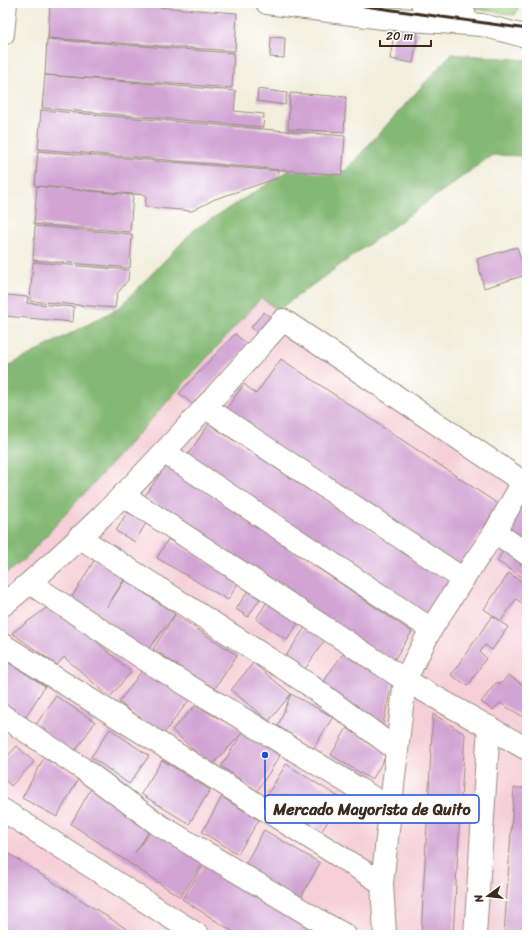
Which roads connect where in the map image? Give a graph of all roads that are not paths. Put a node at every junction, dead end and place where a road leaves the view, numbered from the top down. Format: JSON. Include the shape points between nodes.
{"nodes":[{"id":1,"x":6,"y":3,"type":"edge"},
{"id":2,"x":267,"y":3,"type":"edge"},
{"id":3,"x":422,"y":3,"type":"edge"},
{"id":4,"x":527,"y":26,"type":"edge"},
{"id":5,"x":3,"y":34,"type":"edge"},
{"id":6,"x":527,"y":34,"type":"edge"},
{"id":7,"x":205,"y":407,"type":"junction"},
{"id":8,"x":164,"y":452,"type":"junction"},
{"id":9,"x":123,"y":495,"type":"junction"},
{"id":10,"x":495,"y":532,"type":"junction"},
{"id":11,"x":79,"y":537,"type":"junction"},
{"id":12,"x":527,"y":554,"type":"edge"},
{"id":13,"x":463,"y":579,"type":"junction"},
{"id":14,"x":30,"y":583,"type":"junction"},
{"id":15,"x":3,"y":605,"type":"edge"},
{"id":16,"x":431,"y":629,"type":"junction"},
{"id":17,"x":3,"y":645,"type":"edge"},
{"id":18,"x":405,"y":680,"type":"junction"},
{"id":19,"x":3,"y":716,"type":"edge"},
{"id":20,"x":489,"y":727,"type":"junction"},
{"id":21,"x":527,"y":749,"type":"edge"},
{"id":22,"x":397,"y":750,"type":"junction"},
{"id":23,"x":390,"y":808,"type":"junction"},
{"id":24,"x":3,"y":810,"type":"edge"},
{"id":25,"x":382,"y":883,"type":"junction"},
{"id":26,"x":198,"y":935,"type":"edge"},
{"id":27,"x":345,"y":935,"type":"edge"},
{"id":28,"x":385,"y":935,"type":"edge"},
{"id":29,"x":475,"y":935,"type":"edge"}],
"edges":[{"from":1,"to":5,"type":"street"},
{"from":2,"to":6,"type":"street","via":[[383,18],[482,25],[520,35]]},
{"from":3,"to":4,"type":"street"},
{"from":7,"to":8,"type":"street"},
{"from":7,"to":10,"type":"street","via":[[283,320],[523,482]]},
{"from":7,"to":13,"type":"street"},
{"from":8,"to":9,"type":"street"},
{"from":8,"to":16,"type":"street"},
{"from":9,"to":11,"type":"street"},
{"from":9,"to":18,"type":"street"},
{"from":10,"to":12,"type":"street"},
{"from":10,"to":13,"type":"street"},
{"from":11,"to":14,"type":"street"},
{"from":11,"to":22,"type":"street","via":[[308,684]]},
{"from":13,"to":16,"type":"street"},
{"from":14,"to":15,"type":"street"},
{"from":14,"to":23,"type":"street","via":[[149,662]]},
{"from":16,"to":18,"type":"street"},
{"from":17,"to":25,"type":"street"},
{"from":18,"to":20,"type":"street"},
{"from":18,"to":22,"type":"street"},
{"from":19,"to":27,"type":"street","via":[[83,769],[159,825]]},
{"from":20,"to":21,"type":"street"},
{"from":20,"to":29,"type":"street"},
{"from":22,"to":23,"type":"street"},
{"from":23,"to":25,"type":"street"},
{"from":24,"to":26,"type":"street"},
{"from":25,"to":28,"type":"street"}]}
